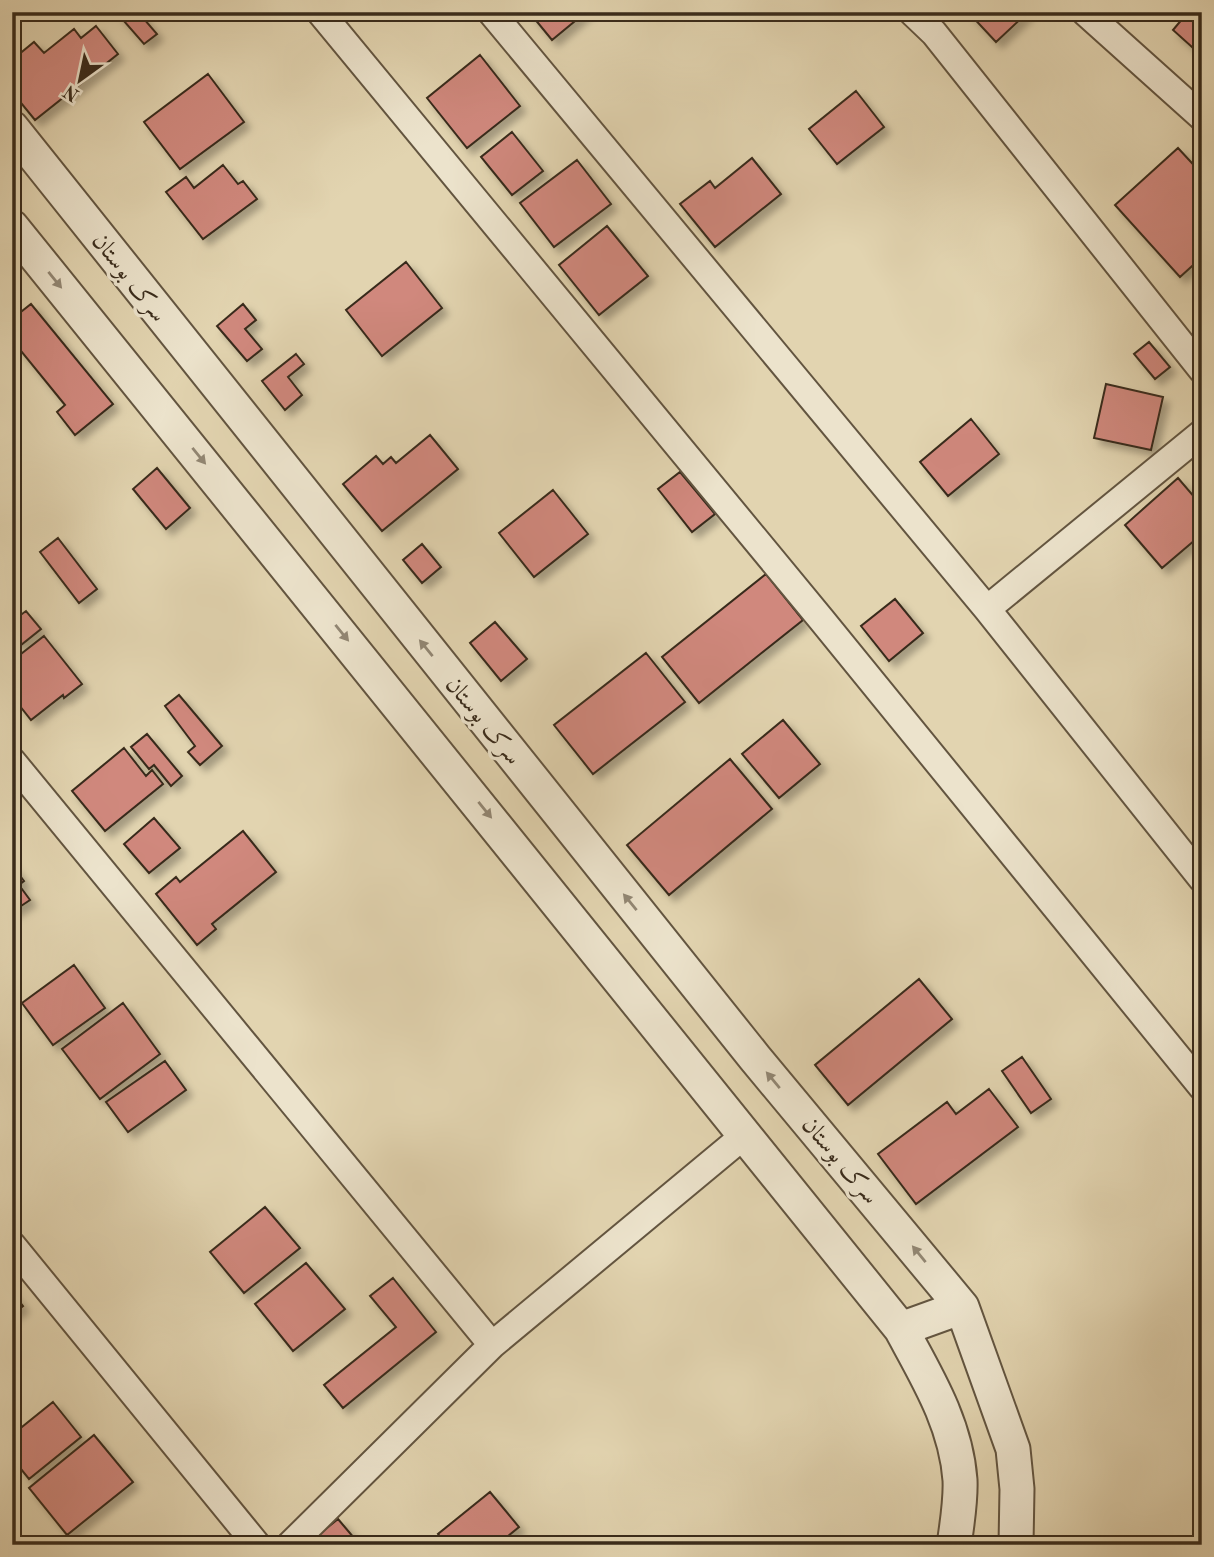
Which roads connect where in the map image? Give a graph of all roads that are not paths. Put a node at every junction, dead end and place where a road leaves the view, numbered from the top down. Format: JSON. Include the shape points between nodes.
{"nodes":[{"id":1,"x":320,"y":12,"type":"edge"},
{"id":2,"x":491,"y":12,"type":"edge"},
{"id":3,"x":912,"y":12,"type":"edge"},
{"id":4,"x":1085,"y":12,"type":"edge"},
{"id":5,"x":1202,"y":117,"type":"edge"},
{"id":6,"x":12,"y":128,"type":"edge"},
{"id":7,"x":12,"y":227,"type":"edge"},
{"id":8,"x":1202,"y":370,"type":"edge"},
{"id":9,"x":1202,"y":433,"type":"edge"},
{"id":10,"x":987,"y":609,"type":"junction"},
{"id":11,"x":12,"y":761,"type":"edge"},
{"id":12,"x":1202,"y":879,"type":"edge"},
{"id":13,"x":1202,"y":1087,"type":"edge"},
{"id":14,"x":746,"y":1134,"type":"junction"},
{"id":15,"x":12,"y":1245,"type":"edge"},
{"id":16,"x":962,"y":1307,"type":"junction"},
{"id":17,"x":901,"y":1329,"type":"junction"},
{"id":18,"x":492,"y":1345,"type":"junction"},
{"id":19,"x":257,"y":1545,"type":"edge"},
{"id":20,"x":290,"y":1545,"type":"edge"},
{"id":21,"x":954,"y":1545,"type":"edge"},
{"id":22,"x":1016,"y":1545,"type":"edge"}],
"edges":[{"from":1,"to":13,"type":"street"},
{"from":2,"to":10,"type":"street"},
{"from":3,"to":8,"type":"street","via":[[934,33]]},
{"from":4,"to":5,"type":"street"},
{"from":16,"to":6,"type":"street","name":"سرک بوستان","one_way":true,"via":[[755,1058]]},
{"from":7,"to":14,"type":"street","one_way":true},
{"from":9,"to":10,"type":"street"},
{"from":10,"to":12,"type":"street"},
{"from":11,"to":18,"type":"street"},
{"from":14,"to":17,"type":"street"},
{"from":14,"to":18,"type":"street"},
{"from":15,"to":19,"type":"street"},
{"from":16,"to":17,"type":"street"},
{"from":16,"to":22,"type":"street","name":"سرک بوستان","via":[[1013,1449]]},
{"from":17,"to":21,"type":"street","via":[[953,1436],[960,1481]]},
{"from":18,"to":20,"type":"street"}]}
